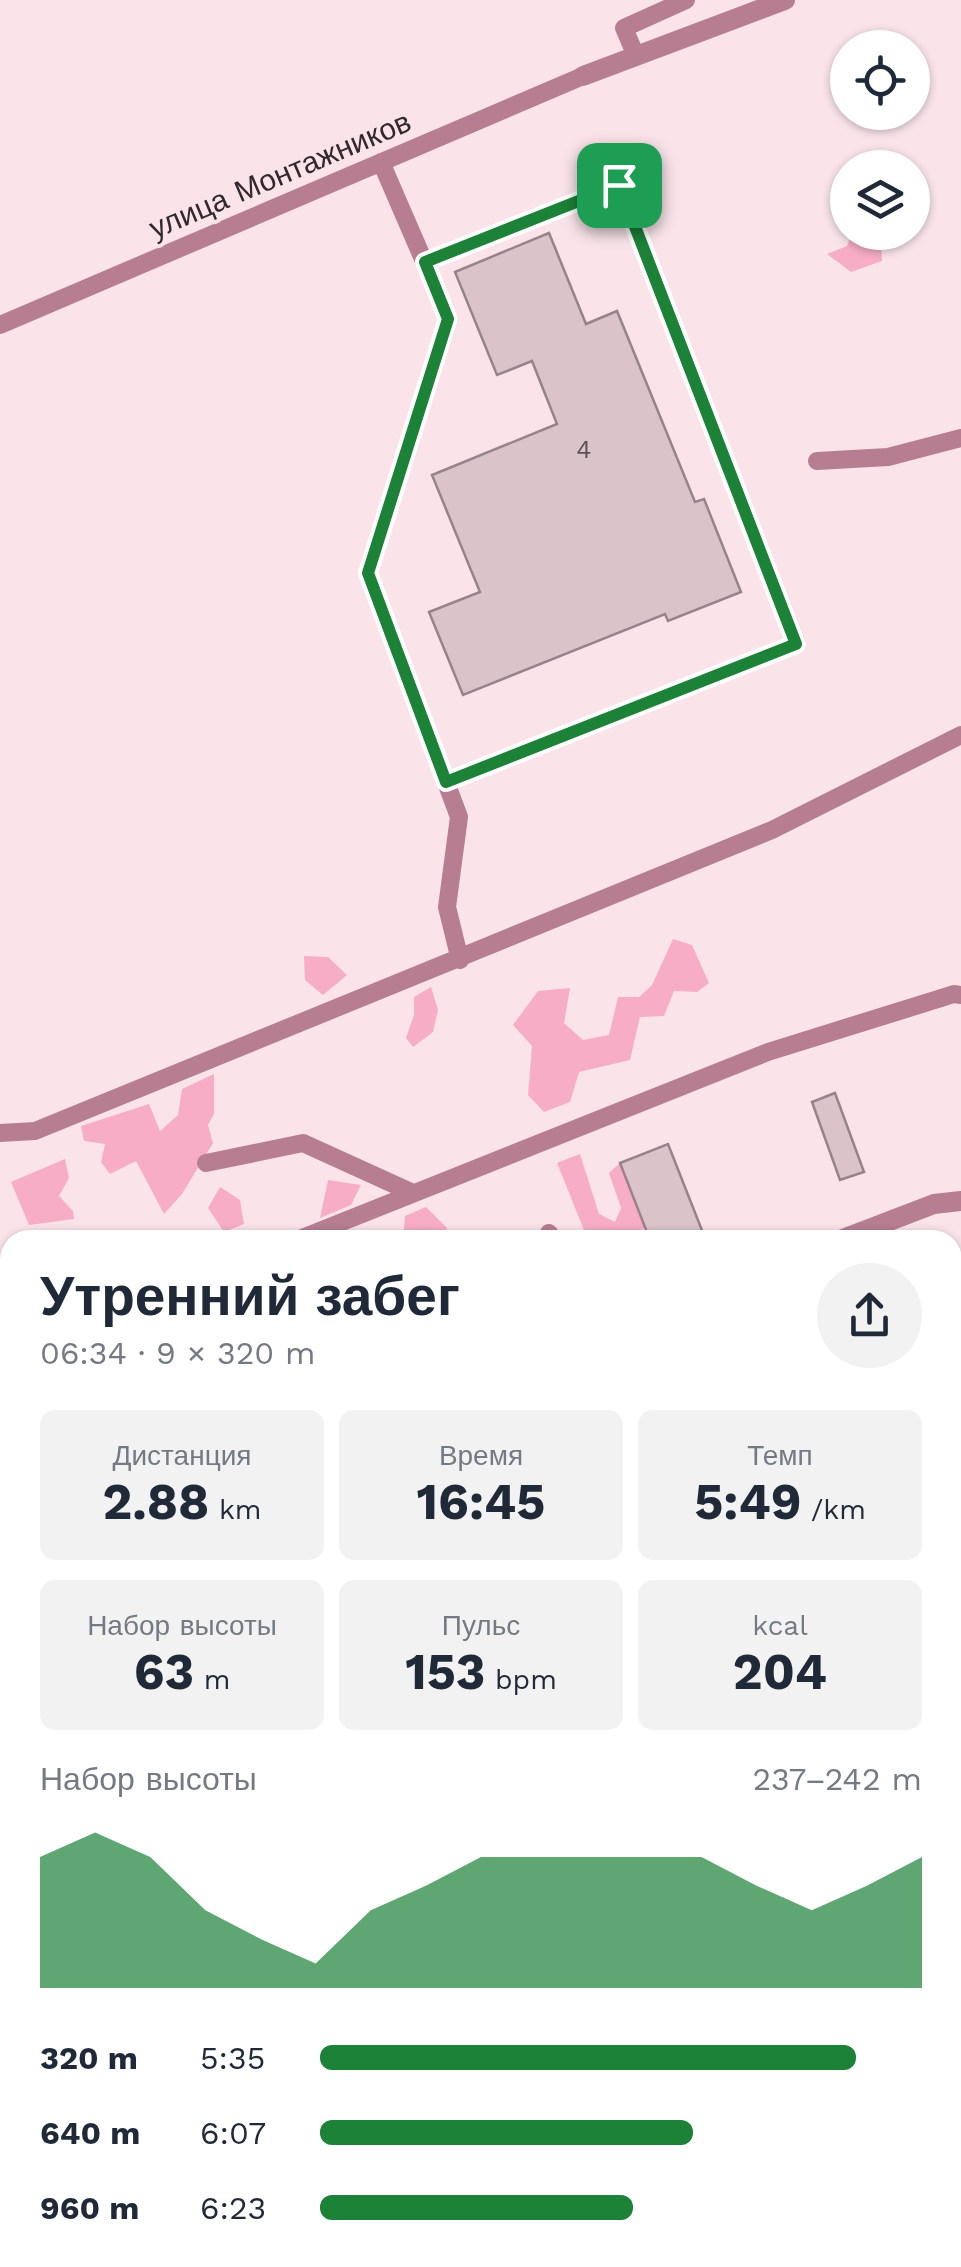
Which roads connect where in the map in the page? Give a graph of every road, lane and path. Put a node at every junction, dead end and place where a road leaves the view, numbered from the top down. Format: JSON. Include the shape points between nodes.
{"nodes":[{"id":1,"x":634,"y":0,"type":"edge"},
{"id":2,"x":686,"y":0,"type":"edge"},
{"id":3,"x":785,"y":0,"type":"edge"},
{"id":4,"x":642,"y":20,"type":"junction"},
{"id":5,"x":636,"y":56,"type":"junction"},
{"id":6,"x":583,"y":76,"type":"joint"},
{"id":7,"x":381,"y":162,"type":"junction"},
{"id":8,"x":425,"y":262,"type":"junction"},
{"id":9,"x":0,"y":325,"type":"edge"},
{"id":10,"x":961,"y":438,"type":"edge"},
{"id":11,"x":817,"y":461,"type":"dead end"},
{"id":12,"x":961,"y":735,"type":"edge"},
{"id":13,"x":446,"y":782,"type":"junction"},
{"id":14,"x":460,"y":960,"type":"junction"},
{"id":15,"x":961,"y":995,"type":"edge"},
{"id":16,"x":0,"y":1133,"type":"edge"},
{"id":17,"x":206,"y":1163,"type":"dead end"},
{"id":18,"x":414,"y":1193,"type":"junction"},
{"id":19,"x":961,"y":1201,"type":"edge"},
{"id":20,"x":322,"y":1230,"type":"edge"},
{"id":21,"x":866,"y":1230,"type":"edge"}],
"edges":[{"from":1,"to":4,"type":"lane"},
{"from":2,"to":4,"type":"lane"},
{"from":3,"to":5,"type":"street"},
{"from":4,"to":5,"type":"lane","via":[[624,28]]},
{"from":5,"to":6,"type":"street"},
{"from":6,"to":7,"type":"lane","name":"улица Монтажников"},
{"from":7,"to":8,"type":"lane"},
{"from":7,"to":9,"type":"lane","name":"улица Монтажников"},
{"from":8,"to":13,"type":"lane","via":[[448,319],[368,573]]},
{"from":8,"to":13,"type":"lane","via":[[619,185],[796,644]]},
{"from":10,"to":11,"type":"lane","via":[[888,457]]},
{"from":12,"to":14,"type":"lane","via":[[772,830]]},
{"from":13,"to":14,"type":"lane","via":[[459,816],[447,907]]},
{"from":14,"to":16,"type":"lane","via":[[35,1130]]},
{"from":15,"to":18,"type":"lane","via":[[768,1052]]},
{"from":17,"to":18,"type":"lane","via":[[302,1143]]},
{"from":18,"to":20,"type":"lane"},
{"from":19,"to":21,"type":"street","via":[[934,1204]]}]}
